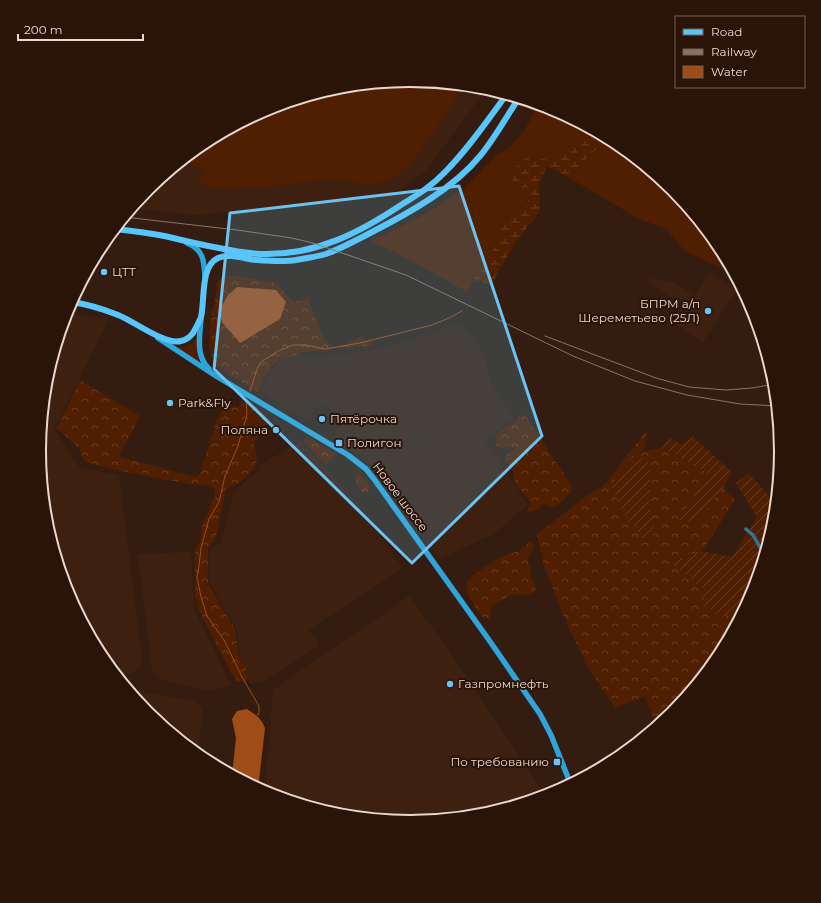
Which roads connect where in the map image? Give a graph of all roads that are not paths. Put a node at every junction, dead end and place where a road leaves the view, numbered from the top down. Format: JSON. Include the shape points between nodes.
{"nodes":[{"id":1,"x":503,"y":99,"type":"edge"},
{"id":2,"x":515,"y":102,"type":"edge"},
{"id":3,"x":121,"y":230,"type":"edge"},
{"id":4,"x":180,"y":240,"type":"junction"},
{"id":5,"x":206,"y":277,"type":"junction"},
{"id":6,"x":78,"y":303,"type":"edge"},
{"id":7,"x":201,"y":316,"type":"junction"},
{"id":8,"x":151,"y":333,"type":"junction"},
{"id":9,"x":216,"y":376,"type":"junction"},
{"id":10,"x":746,"y":529,"type":"dead end"},
{"id":11,"x":762,"y":551,"type":"edge"},
{"id":12,"x":569,"y":779,"type":"edge"}],
"edges":[{"from":1,"to":4,"type":"main road","via":[[462,154],[432,184],[376,221],[335,242],[299,252],[263,254]]},
{"from":2,"to":5,"type":"main road","via":[[490,143],[469,168],[448,186],[395,220],[347,246],[316,256],[272,261],[230,256],[219,258],[209,266]]},
{"from":3,"to":4,"type":"main road"},
{"from":4,"to":5,"type":"main road","via":[[200,252]]},
{"from":5,"to":7,"type":"main road"},
{"from":6,"to":8,"type":"main road","name":"Новое шоссе","via":[[107,310]]},
{"from":7,"to":8,"type":"main road","via":[[198,325],[186,340],[173,341]]},
{"from":7,"to":9,"type":"main road","via":[[200,352],[205,365]]},
{"from":8,"to":9,"type":"main road","name":"Новое шоссе"},
{"from":9,"to":12,"type":"main road","name":"Новое шоссе","via":[[348,455],[366,469],[540,714]]},
{"from":10,"to":11,"type":"street"}]}
